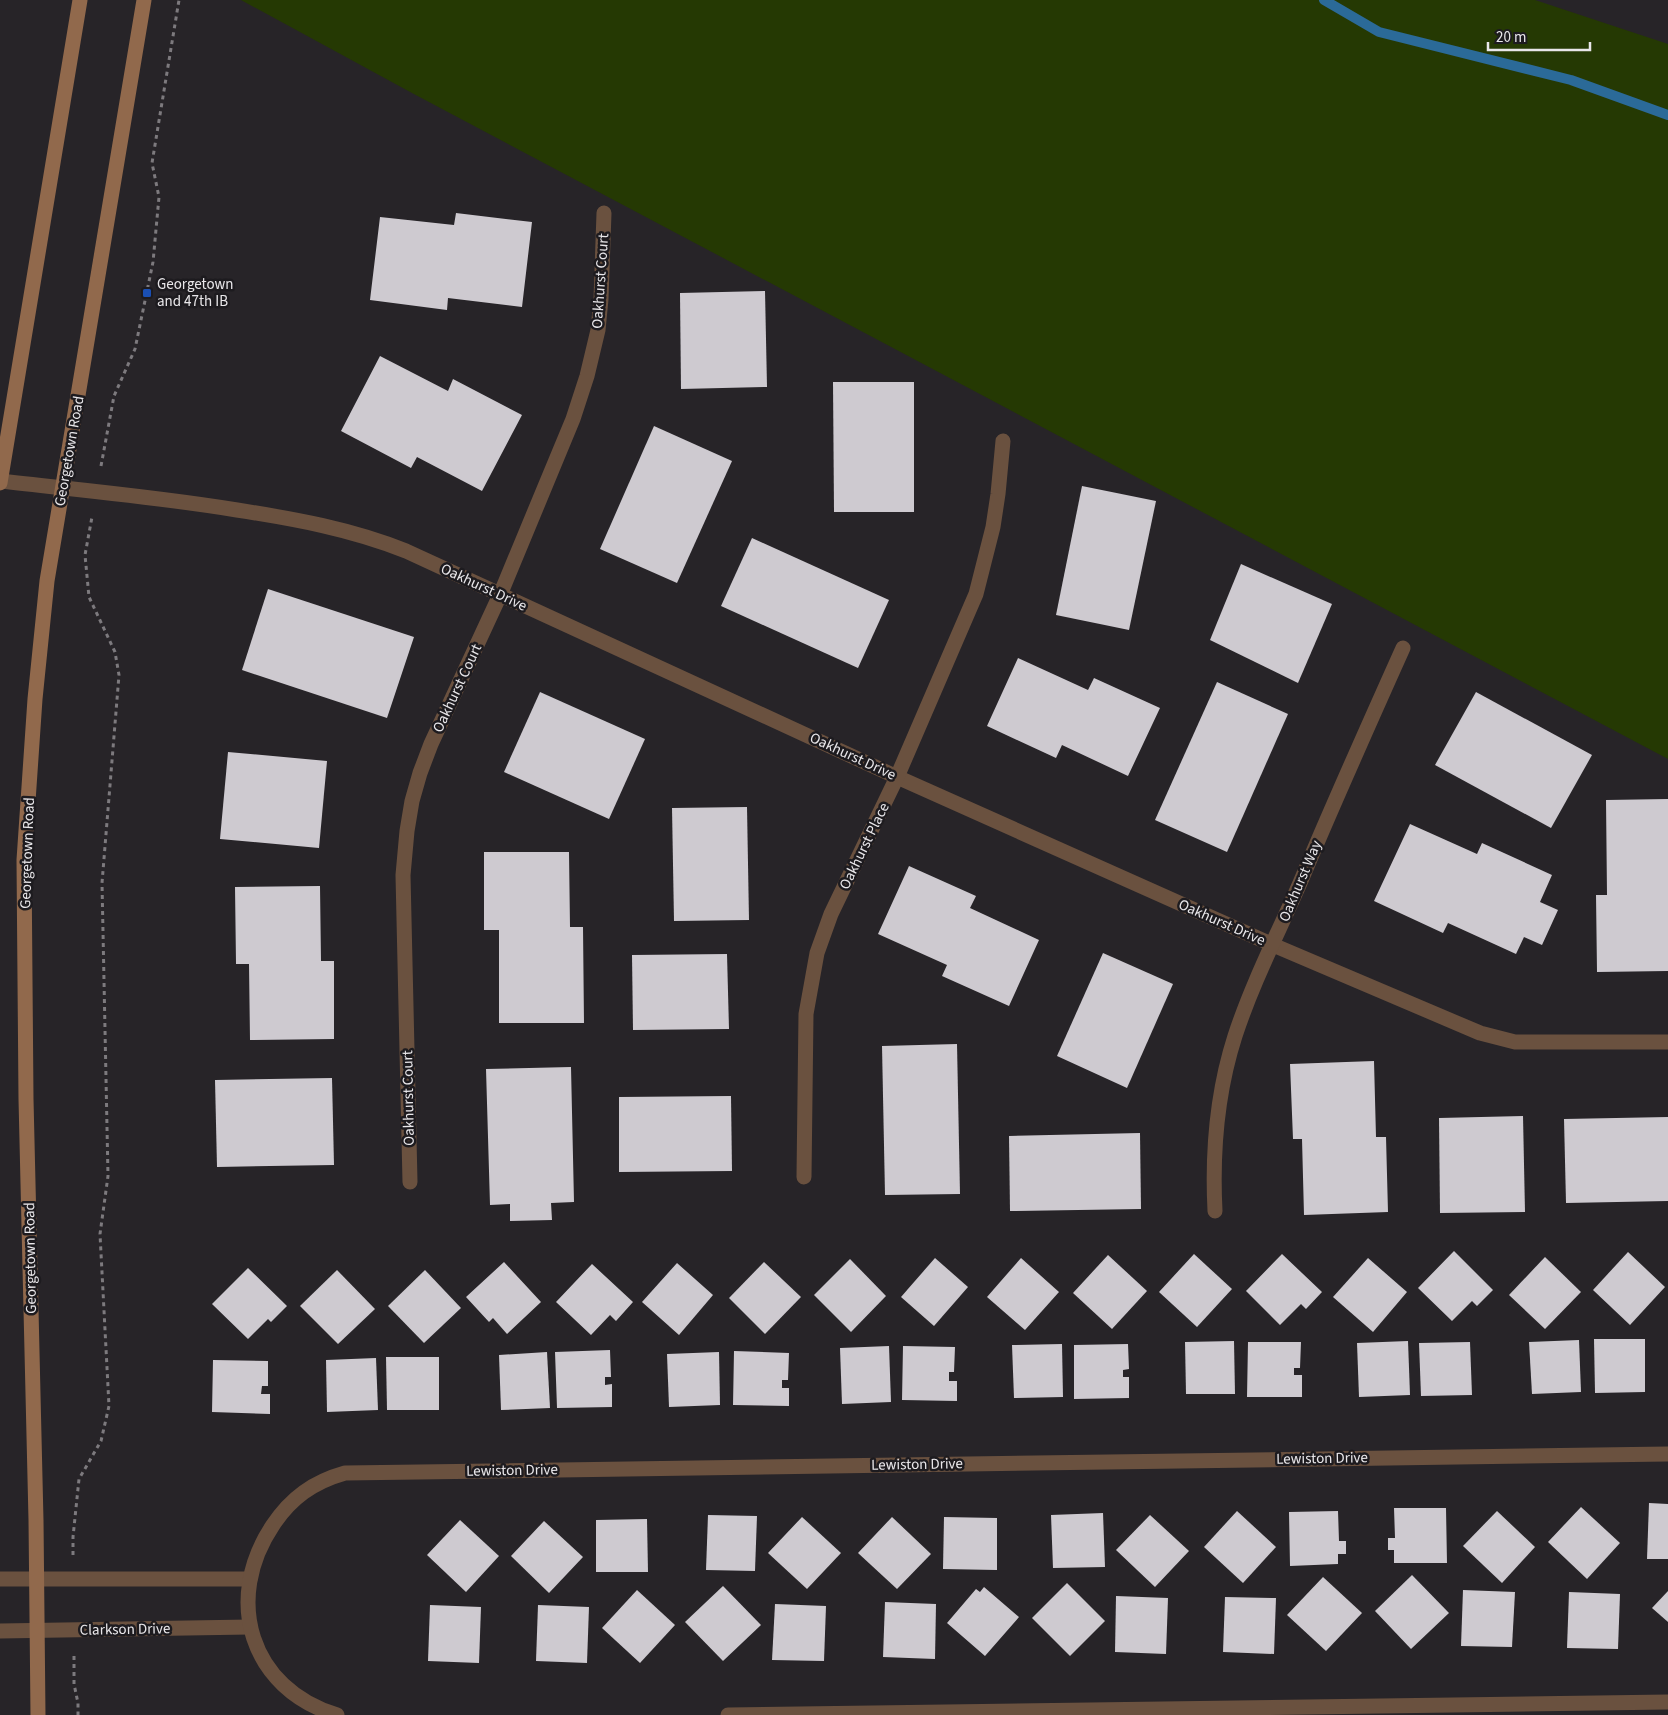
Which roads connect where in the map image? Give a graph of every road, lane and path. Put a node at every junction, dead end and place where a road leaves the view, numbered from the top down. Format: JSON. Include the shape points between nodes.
{"nodes":[{"id":1,"x":80,"y":0,"type":"edge"},
{"id":2,"x":144,"y":0,"type":"edge"},
{"id":3,"x":179,"y":0,"type":"edge"},
{"id":4,"x":604,"y":213,"type":"dead end"},
{"id":5,"x":1003,"y":440,"type":"dead end"},
{"id":6,"x":104,"y":448,"type":"dead end"},
{"id":7,"x":0,"y":482,"type":"edge"},
{"id":8,"x":61,"y":487,"type":"junction"},
{"id":9,"x":85,"y":555,"type":"dead end"},
{"id":10,"x":500,"y":595,"type":"junction"},
{"id":11,"x":1403,"y":648,"type":"dead end"},
{"id":12,"x":897,"y":777,"type":"junction"},
{"id":13,"x":1273,"y":945,"type":"junction"},
{"id":14,"x":1668,"y":1042,"type":"edge"},
{"id":15,"x":804,"y":1177,"type":"dead end"},
{"id":16,"x":410,"y":1182,"type":"dead end"},
{"id":17,"x":1215,"y":1211,"type":"dead end"},
{"id":18,"x":1668,"y":1454,"type":"edge"},
{"id":19,"x":72,"y":1537,"type":"dead end"},
{"id":20,"x":37,"y":1579,"type":"junction"},
{"id":21,"x":250,"y":1579,"type":"junction"},
{"id":22,"x":0,"y":1580,"type":"edge"},
{"id":23,"x":250,"y":1627,"type":"junction"},
{"id":24,"x":0,"y":1630,"type":"edge"},
{"id":25,"x":37,"y":1630,"type":"junction"},
{"id":26,"x":74,"y":1684,"type":"dead end"},
{"id":27,"x":1668,"y":1702,"type":"edge"},
{"id":28,"x":38,"y":1715,"type":"edge"},
{"id":29,"x":78,"y":1715,"type":"edge"},
{"id":30,"x":337,"y":1715,"type":"edge"},
{"id":31,"x":728,"y":1715,"type":"edge"}],
"edges":[{"from":1,"to":7,"type":"main road"},
{"from":2,"to":8,"type":"main road","name":"Georgetown Road"},
{"from":3,"to":6,"type":"path","via":[[152,163],[159,197],[153,262],[135,349],[114,396]]},
{"from":4,"to":10,"type":"street","name":"Oakhurst Court","via":[[602,299],[588,376]]},
{"from":5,"to":12,"type":"street","name":"Oakhurst Place","via":[[993,527],[978,586]]},
{"from":7,"to":8,"type":"street","name":"Oakhurst Drive"},
{"from":8,"to":10,"type":"street","name":"Oakhurst Drive","via":[[203,505],[337,528],[406,551]]},
{"from":8,"to":20,"type":"main road","name":"Georgetown Road","via":[[35,699],[24,860]]},
{"from":9,"to":19,"type":"path","via":[[89,597],[114,652],[119,675],[102,883],[108,1176],[100,1234],[109,1406],[101,1441],[79,1479]]},
{"from":10,"to":12,"type":"street","name":"Oakhurst Drive"},
{"from":10,"to":16,"type":"street","name":"Oakhurst Court","via":[[431,744],[420,773],[406,831],[403,890]]},
{"from":11,"to":13,"type":"street","name":"Oakhurst Way"},
{"from":12,"to":13,"type":"street","name":"Oakhurst Drive"},
{"from":12,"to":15,"type":"street","name":"Oakhurst Place","via":[[834,908],[817,953],[806,1014]]},
{"from":13,"to":14,"type":"street","name":"Oakhurst Drive","via":[[1480,1033],[1515,1042]]},
{"from":13,"to":17,"type":"street","name":"Oakhurst Way","via":[[1235,1035],[1225,1073],[1216,1134]]},
{"from":18,"to":21,"type":"street","name":"Lewiston Drive","via":[[345,1473],[312,1486],[285,1508],[263,1540]]},
{"from":20,"to":21,"type":"street"},
{"from":20,"to":22,"type":"street"},
{"from":20,"to":25,"type":"main road","name":"Georgetown Road"},
{"from":21,"to":23,"type":"street","name":"Lewiston Drive","via":[[247,1606]]},
{"from":23,"to":25,"type":"street","name":"Clarkson Drive"},
{"from":23,"to":30,"type":"street","via":[[258,1650],[277,1678],[304,1702]]},
{"from":24,"to":25,"type":"street","name":"Clarkson Drive"},
{"from":25,"to":28,"type":"main road","name":"Georgetown Road"},
{"from":26,"to":29,"type":"path"},
{"from":27,"to":31,"type":"street"}]}
